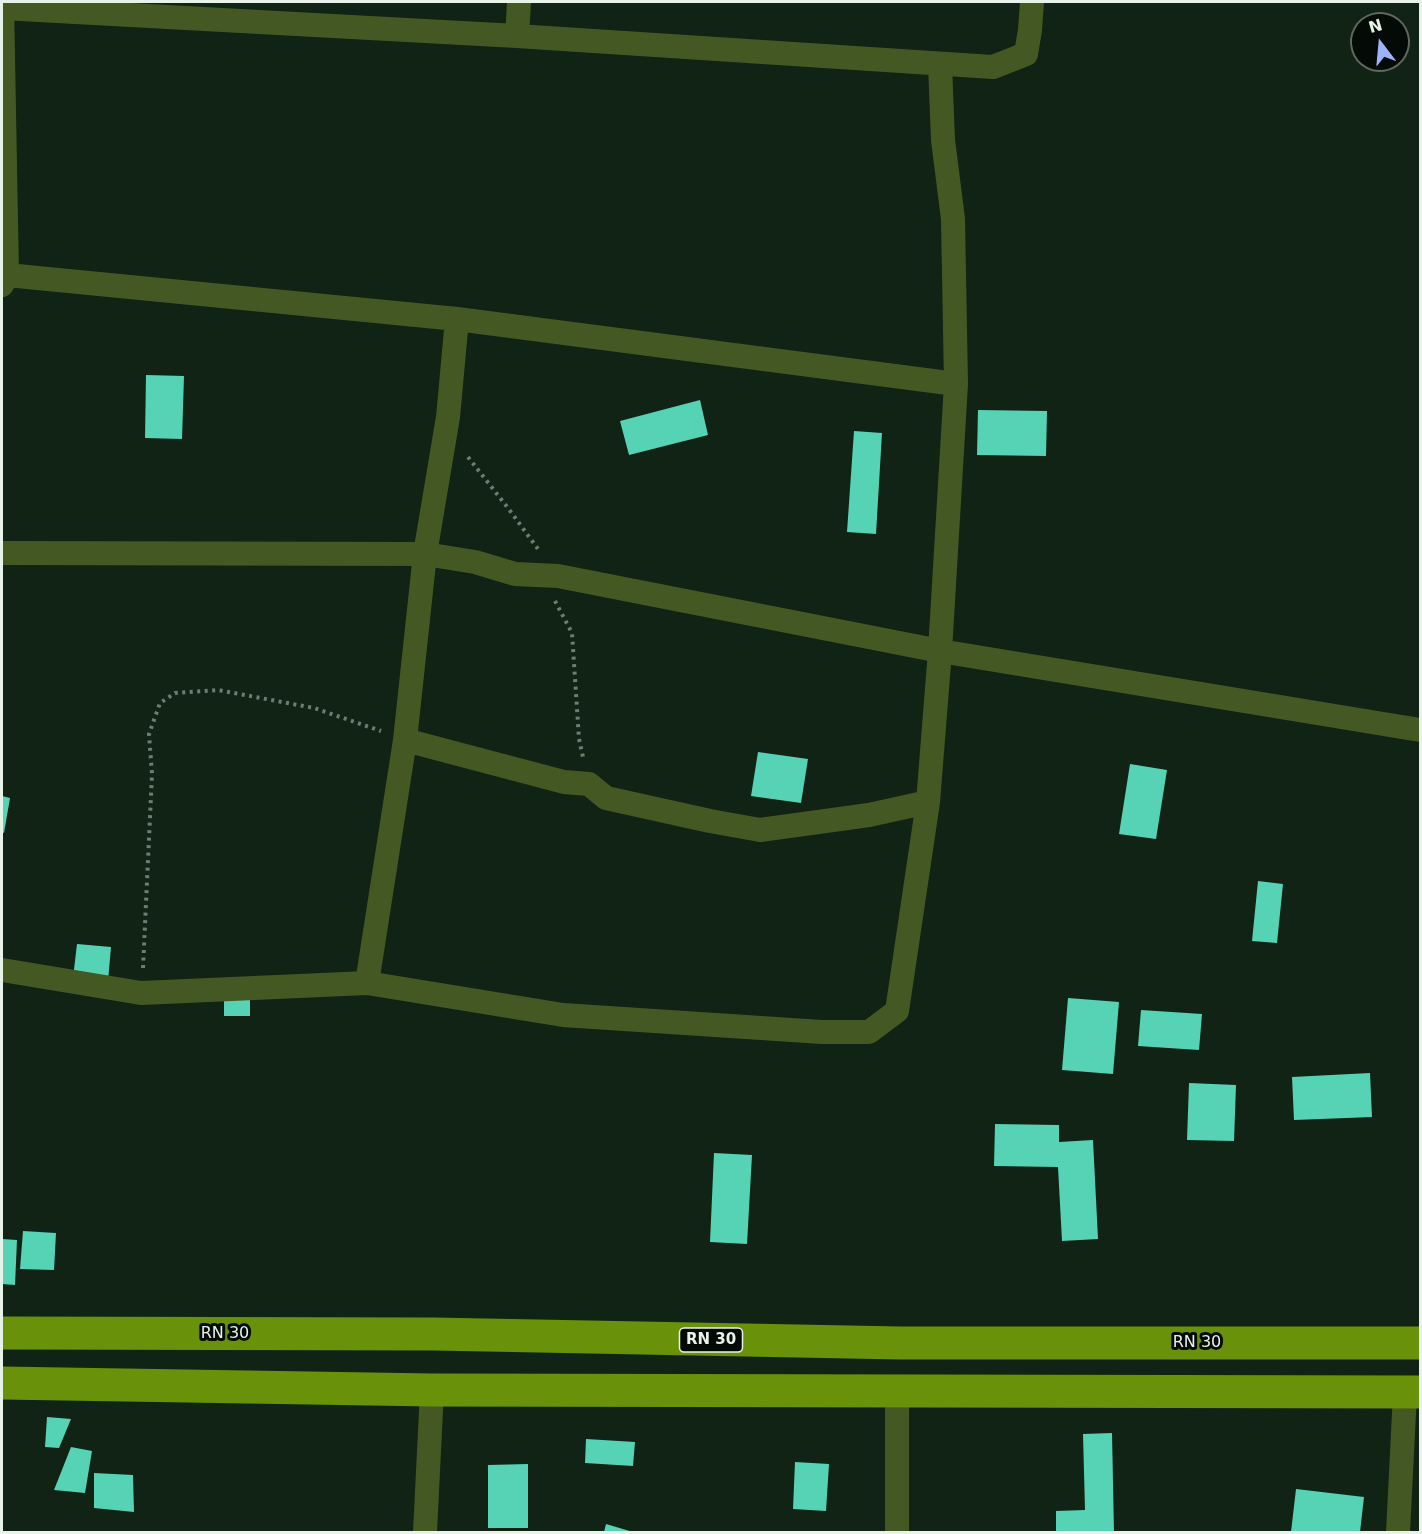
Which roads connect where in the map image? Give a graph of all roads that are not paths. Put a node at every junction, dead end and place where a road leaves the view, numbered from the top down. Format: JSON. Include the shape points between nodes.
{"nodes":[{"id":1,"x":2,"y":2,"type":"edge"},
{"id":2,"x":519,"y":2,"type":"edge"},
{"id":3,"x":1032,"y":2,"type":"edge"},
{"id":4,"x":2,"y":8,"type":"edge"},
{"id":5,"x":517,"y":36,"type":"junction"},
{"id":6,"x":940,"y":64,"type":"junction"},
{"id":7,"x":4,"y":280,"type":"edge"},
{"id":8,"x":457,"y":319,"type":"junction"},
{"id":9,"x":956,"y":384,"type":"junction"},
{"id":10,"x":2,"y":553,"type":"edge"},
{"id":11,"x":425,"y":554,"type":"junction"},
{"id":12,"x":940,"y":651,"type":"junction"},
{"id":13,"x":1420,"y":730,"type":"edge"},
{"id":14,"x":405,"y":740,"type":"junction"},
{"id":15,"x":928,"y":802,"type":"junction"},
{"id":16,"x":2,"y":970,"type":"edge"},
{"id":17,"x":366,"y":983,"type":"junction"},
{"id":18,"x":2,"y":1333,"type":"edge"},
{"id":19,"x":1420,"y":1343,"type":"edge"},
{"id":20,"x":2,"y":1383,"type":"edge"},
{"id":21,"x":432,"y":1390,"type":"junction"},
{"id":22,"x":897,"y":1392,"type":"junction"},
{"id":23,"x":1413,"y":1392,"type":"edge"},
{"id":24,"x":425,"y":1533,"type":"edge"},
{"id":25,"x":897,"y":1533,"type":"edge"},
{"id":26,"x":1398,"y":1533,"type":"edge"}],
"edges":[{"from":1,"to":4,"type":"street"},
{"from":2,"to":5,"type":"street"},
{"from":3,"to":6,"type":"street","via":[[1026,54],[993,67]]},
{"from":4,"to":5,"type":"street"},
{"from":4,"to":7,"type":"street"},
{"from":5,"to":6,"type":"street"},
{"from":6,"to":9,"type":"street","via":[[952,219]]},
{"from":7,"to":8,"type":"street"},
{"from":8,"to":9,"type":"street"},
{"from":8,"to":11,"type":"street","via":[[448,417]]},
{"from":9,"to":12,"type":"street"},
{"from":10,"to":11,"type":"street"},
{"from":11,"to":12,"type":"street"},
{"from":11,"to":14,"type":"street"},
{"from":12,"to":13,"type":"street"},
{"from":12,"to":15,"type":"street"},
{"from":14,"to":15,"type":"street","via":[[564,782],[589,784],[606,798],[760,830],[869,815]]},
{"from":14,"to":17,"type":"street"},
{"from":15,"to":17,"type":"street","via":[[897,1011],[868,1032],[563,1015]]},
{"from":16,"to":17,"type":"street","via":[[141,993]]},
{"from":18,"to":19,"type":"main road","name":"RN 30","number":"RN 30","via":[[434,1334],[901,1343]]},
{"from":20,"to":21,"type":"main road"},
{"from":21,"to":22,"type":"main road"},
{"from":21,"to":24,"type":"street"},
{"from":22,"to":23,"type":"main road"},
{"from":22,"to":25,"type":"street"},
{"from":23,"to":26,"type":"street"}]}
